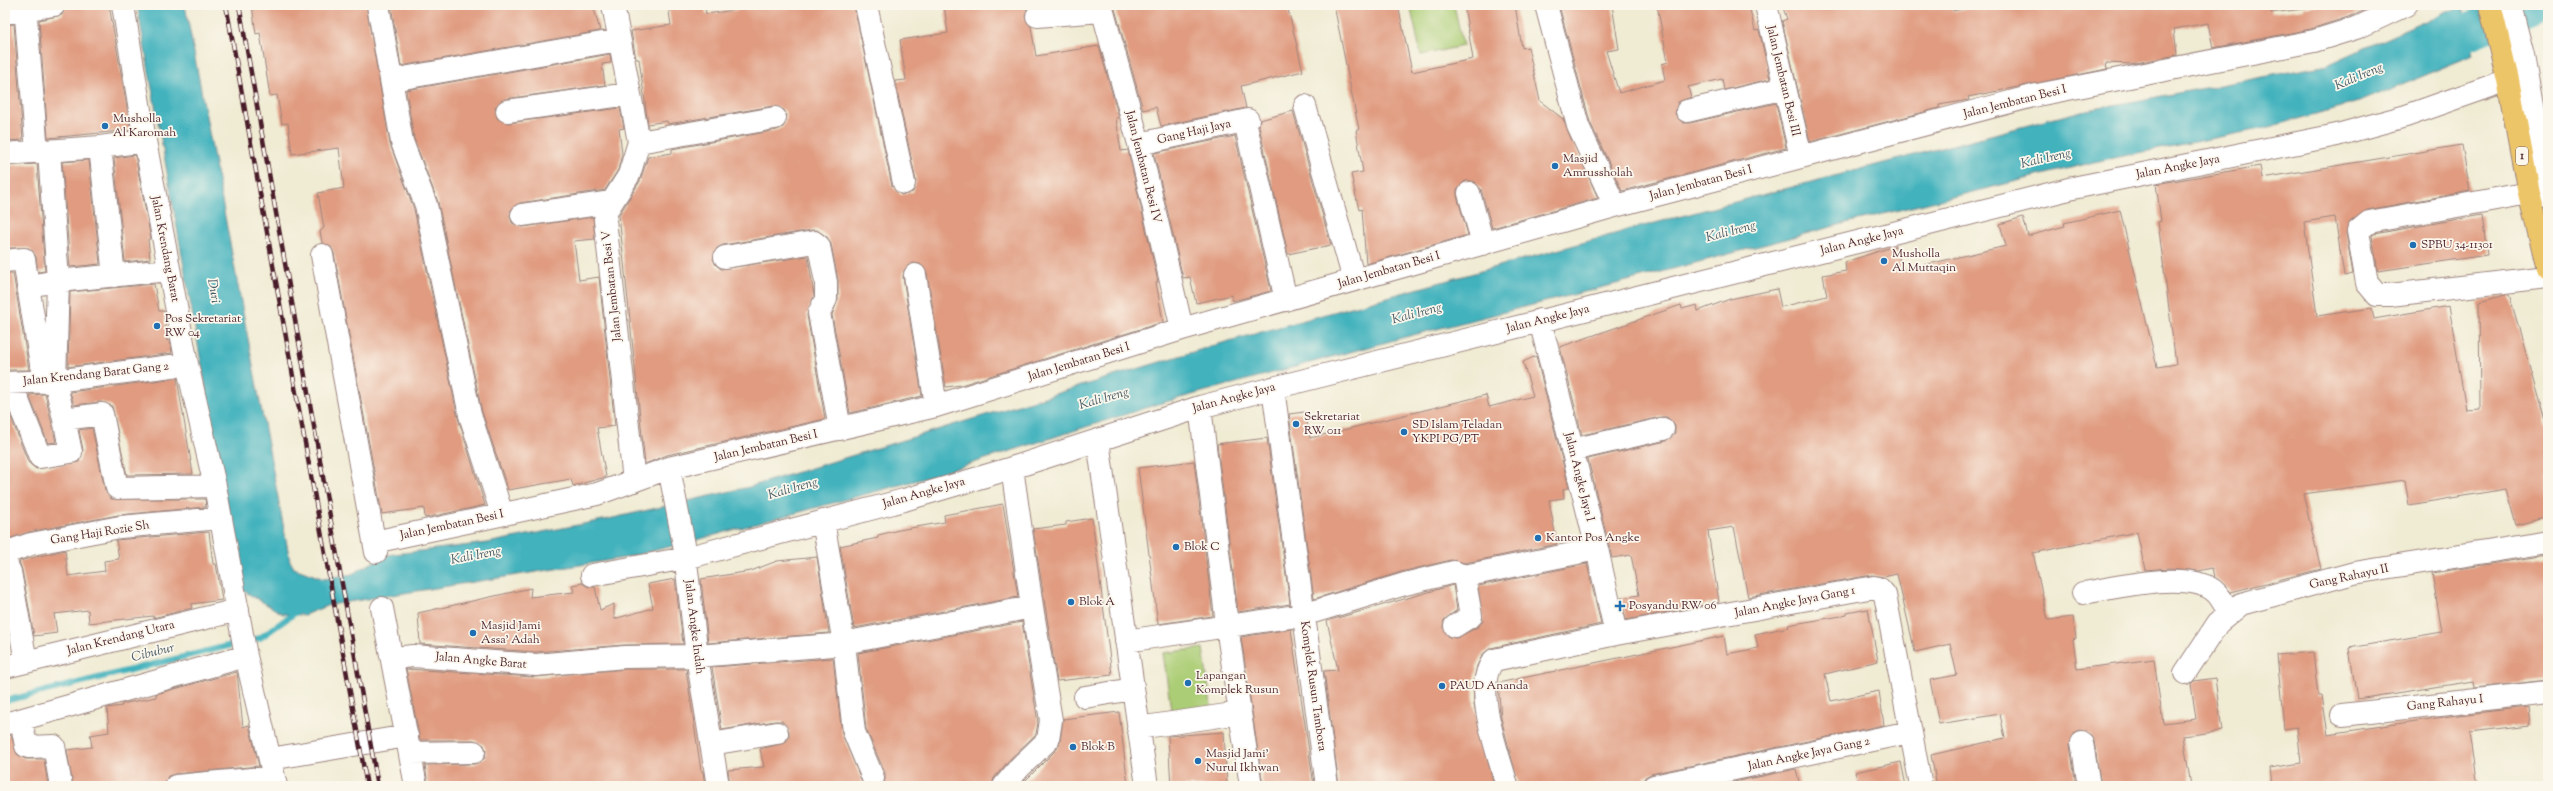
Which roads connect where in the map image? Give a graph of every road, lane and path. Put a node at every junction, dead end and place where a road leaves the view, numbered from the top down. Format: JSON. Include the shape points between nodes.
{"nodes":[{"id":1,"x":54,"y":5,"type":"edge"},
{"id":2,"x":123,"y":5,"type":"edge"},
{"id":3,"x":378,"y":5,"type":"edge"},
{"id":4,"x":616,"y":5,"type":"edge"},
{"id":5,"x":866,"y":5,"type":"edge"},
{"id":6,"x":1546,"y":5,"type":"edge"},
{"id":7,"x":1766,"y":5,"type":"edge"},
{"id":8,"x":2406,"y":5,"type":"edge"},
{"id":9,"x":2490,"y":5,"type":"edge"},
{"id":10,"x":1101,"y":8,"type":"edge"},
{"id":11,"x":18,"y":9,"type":"edge"},
{"id":12,"x":2512,"y":14,"type":"edge"},
{"id":13,"x":1037,"y":16,"type":"dead end"},
{"id":14,"x":619,"y":40,"type":"junction"},
{"id":15,"x":392,"y":80,"type":"junction"},
{"id":16,"x":2508,"y":80,"type":"junction"},
{"id":17,"x":1785,"y":88,"type":"junction"},
{"id":18,"x":629,"y":94,"type":"junction"},
{"id":19,"x":1306,"y":106,"type":"dead end"},
{"id":20,"x":507,"y":111,"type":"dead end"},
{"id":21,"x":1688,"y":111,"type":"dead end"},
{"id":22,"x":775,"y":118,"type":"dead end"},
{"id":23,"x":145,"y":141,"type":"junction"},
{"id":24,"x":639,"y":142,"type":"junction"},
{"id":25,"x":1139,"y":144,"type":"junction"},
{"id":26,"x":100,"y":147,"type":"junction"},
{"id":27,"x":43,"y":152,"type":"junction"},
{"id":28,"x":5,"y":154,"type":"edge"},
{"id":29,"x":1801,"y":157,"type":"junction"},
{"id":30,"x":904,"y":183,"type":"dead end"},
{"id":31,"x":1469,"y":193,"type":"dead end"},
{"id":32,"x":2538,"y":194,"type":"edge"},
{"id":33,"x":612,"y":202,"type":"junction"},
{"id":34,"x":1614,"y":206,"type":"junction"},
{"id":35,"x":522,"y":215,"type":"dead end"},
{"id":36,"x":1483,"y":244,"type":"junction"},
{"id":37,"x":322,"y":255,"type":"dead end"},
{"id":38,"x":725,"y":257,"type":"dead end"},
{"id":39,"x":5,"y":261,"type":"edge"},
{"id":40,"x":2548,"y":268,"type":"edge"},
{"id":41,"x":169,"y":270,"type":"junction"},
{"id":42,"x":915,"y":275,"type":"dead end"},
{"id":43,"x":114,"y":276,"type":"junction"},
{"id":44,"x":2548,"y":277,"type":"edge"},
{"id":45,"x":1354,"y":280,"type":"junction"},
{"id":46,"x":58,"y":281,"type":"junction"},
{"id":47,"x":28,"y":286,"type":"junction"},
{"id":48,"x":1286,"y":300,"type":"junction"},
{"id":49,"x":1540,"y":320,"type":"junction"},
{"id":50,"x":1182,"y":329,"type":"junction"},
{"id":51,"x":187,"y":364,"type":"junction"},
{"id":52,"x":50,"y":382,"type":"junction"},
{"id":53,"x":8,"y":383,"type":"edge"},
{"id":54,"x":1274,"y":388,"type":"junction"},
{"id":55,"x":936,"y":406,"type":"junction"},
{"id":56,"x":1200,"y":407,"type":"junction"},
{"id":57,"x":64,"y":419,"type":"junction"},
{"id":58,"x":840,"y":429,"type":"junction"},
{"id":59,"x":1663,"y":430,"type":"dead end"},
{"id":60,"x":1098,"y":441,"type":"junction"},
{"id":61,"x":1572,"y":450,"type":"junction"},
{"id":62,"x":1012,"y":468,"type":"junction"},
{"id":63,"x":670,"y":475,"type":"junction"},
{"id":64,"x":634,"y":482,"type":"junction"},
{"id":65,"x":215,"y":486,"type":"junction"},
{"id":66,"x":502,"y":514,"type":"junction"},
{"id":67,"x":220,"y":518,"type":"junction"},
{"id":68,"x":823,"y":521,"type":"junction"},
{"id":69,"x":2548,"y":542,"type":"edge"},
{"id":70,"x":1597,"y":549,"type":"junction"},
{"id":71,"x":5,"y":552,"type":"edge"},
{"id":72,"x":685,"y":552,"type":"junction"},
{"id":73,"x":5,"y":562,"type":"edge"},
{"id":74,"x":592,"y":575,"type":"dead end"},
{"id":75,"x":1464,"y":576,"type":"junction"},
{"id":76,"x":2083,"y":593,"type":"dead end"},
{"id":77,"x":1032,"y":607,"type":"junction"},
{"id":78,"x":382,"y":608,"type":"dead end"},
{"id":79,"x":238,"y":610,"type":"junction"},
{"id":80,"x":2228,"y":612,"type":"junction"},
{"id":81,"x":1303,"y":615,"type":"junction"},
{"id":82,"x":1455,"y":626,"type":"dead end"},
{"id":83,"x":1228,"y":628,"type":"junction"},
{"id":84,"x":1616,"y":634,"type":"junction"},
{"id":85,"x":1126,"y":641,"type":"junction"},
{"id":86,"x":844,"y":644,"type":"junction"},
{"id":87,"x":246,"y":655,"type":"junction"},
{"id":88,"x":697,"y":656,"type":"junction"},
{"id":89,"x":394,"y":661,"type":"junction"},
{"id":90,"x":26,"y":662,"type":"junction"},
{"id":91,"x":5,"y":667,"type":"edge"},
{"id":92,"x":2185,"y":673,"type":"dead end"},
{"id":93,"x":1133,"y":690,"type":"junction"},
{"id":94,"x":2548,"y":692,"type":"edge"},
{"id":95,"x":1085,"y":697,"type":"dead end"},
{"id":96,"x":1240,"y":713,"type":"junction"},
{"id":97,"x":2342,"y":715,"type":"dead end"},
{"id":98,"x":13,"y":722,"type":"edge"},
{"id":99,"x":1138,"y":728,"type":"junction"},
{"id":100,"x":1910,"y":732,"type":"junction"},
{"id":101,"x":777,"y":733,"type":"dead end"},
{"id":102,"x":2082,"y":743,"type":"dead end"},
{"id":103,"x":408,"y":744,"type":"junction"},
{"id":104,"x":711,"y":744,"type":"junction"},
{"id":105,"x":474,"y":752,"type":"dead end"},
{"id":106,"x":273,"y":774,"type":"edge"},
{"id":107,"x":873,"y":778,"type":"dead end"},
{"id":108,"x":61,"y":786,"type":"edge"},
{"id":109,"x":176,"y":786,"type":"edge"},
{"id":110,"x":416,"y":786,"type":"edge"},
{"id":111,"x":718,"y":786,"type":"edge"},
{"id":112,"x":1004,"y":786,"type":"edge"},
{"id":113,"x":1147,"y":786,"type":"edge"},
{"id":114,"x":1251,"y":786,"type":"edge"},
{"id":115,"x":1327,"y":786,"type":"edge"},
{"id":116,"x":1507,"y":786,"type":"edge"},
{"id":117,"x":1654,"y":786,"type":"edge"},
{"id":118,"x":1921,"y":786,"type":"edge"},
{"id":119,"x":2089,"y":786,"type":"edge"}],
"edges":[{"from":1,"to":11,"type":"street"},
{"from":2,"to":23,"type":"street","name":"Jalan Krendang Barat"},
{"from":3,"to":15,"type":"street"},
{"from":4,"to":14,"type":"street","name":"Jalan Jembatan Besi V"},
{"from":5,"to":30,"type":"street"},
{"from":6,"to":34,"type":"street","via":[[1578,126]]},
{"from":7,"to":17,"type":"street","name":"Jalan Jembatan Besi III"},
{"from":8,"to":29,"type":"street","name":"Jalan Jembatan Besi I","via":[[2359,27],[2314,42],[2037,95]]},
{"from":9,"to":16,"type":"highway","number":"1"},
{"from":10,"to":13,"type":"street"},
{"from":10,"to":25,"type":"street","name":"Jalan Jembatan Besi IV"},
{"from":11,"to":27,"type":"street"},
{"from":12,"to":32,"type":"street"},
{"from":14,"to":15,"type":"street"},
{"from":14,"to":18,"type":"street","name":"Jalan Jembatan Besi V"},
{"from":15,"to":66,"type":"street","via":[[402,142],[428,212],[470,415]]},
{"from":16,"to":32,"type":"highway","number":"1"},
{"from":16,"to":49,"type":"street","name":"Jalan Angke Jaya","via":[[2406,116],[2337,135],[2073,188]]},
{"from":17,"to":21,"type":"street"},
{"from":17,"to":29,"type":"street","name":"Jalan Jembatan Besi III"},
{"from":18,"to":20,"type":"street"},
{"from":18,"to":24,"type":"street","name":"Jalan Jembatan Besi V"},
{"from":19,"to":45,"type":"street"},
{"from":22,"to":24,"type":"street"},
{"from":23,"to":26,"type":"street"},
{"from":23,"to":41,"type":"street","name":"Jalan Krendang Barat"},
{"from":24,"to":33,"type":"street","name":"Jalan Jembatan Besi V","via":[[629,175]]},
{"from":25,"to":48,"type":"street","name":"Gang Haji Jaya","via":[[1247,123]]},
{"from":25,"to":50,"type":"street","name":"Jalan Jembatan Besi IV"},
{"from":26,"to":27,"type":"street"},
{"from":26,"to":43,"type":"street"},
{"from":27,"to":28,"type":"street"},
{"from":27,"to":46,"type":"street"},
{"from":29,"to":34,"type":"street","name":"Jalan Jembatan Besi I"},
{"from":31,"to":36,"type":"street"},
{"from":32,"to":40,"type":"highway","number":"1"},
{"from":32,"to":44,"type":"street","via":[[2369,222],[2358,231],[2367,283],[2377,295]]},
{"from":33,"to":35,"type":"street"},
{"from":33,"to":64,"type":"street","name":"Jalan Jembatan Besi V","via":[[605,220],[606,237]]},
{"from":34,"to":36,"type":"street","name":"Jalan Jembatan Besi I"},
{"from":36,"to":45,"type":"street","name":"Jalan Jembatan Besi I"},
{"from":37,"to":66,"type":"street","name":"Jalan Jembatan Besi I","via":[[375,548]]},
{"from":38,"to":58,"type":"street","via":[[814,242],[819,246],[826,282],[826,299],[819,313]]},
{"from":39,"to":47,"type":"street","via":[[24,259]]},
{"from":41,"to":43,"type":"street"},
{"from":41,"to":51,"type":"street","name":"Jalan Krendang Barat"},
{"from":42,"to":55,"type":"street"},
{"from":43,"to":46,"type":"street"},
{"from":45,"to":48,"type":"street","name":"Jalan Jembatan Besi I"},
{"from":46,"to":47,"type":"street"},
{"from":46,"to":52,"type":"street"},
{"from":47,"to":52,"type":"street"},
{"from":48,"to":50,"type":"street","name":"Jalan Jembatan Besi I"},
{"from":49,"to":54,"type":"street","name":"Jalan Angke Jaya"},
{"from":49,"to":61,"type":"street","name":"Jalan Angke Jaya I"},
{"from":50,"to":55,"type":"street","name":"Jalan Jembatan Besi I"},
{"from":51,"to":52,"type":"street","name":"Jalan Krendang Barat Gang 2"},
{"from":51,"to":65,"type":"street","name":"Jalan Krendang Barat"},
{"from":52,"to":53,"type":"street","name":"Jalan Krendang Barat Gang 2"},
{"from":52,"to":57,"type":"street"},
{"from":53,"to":57,"type":"street","via":[[40,456],[71,452]]},
{"from":54,"to":56,"type":"street","name":"Jalan Angke Jaya"},
{"from":54,"to":81,"type":"street"},
{"from":55,"to":58,"type":"street","name":"Jalan Jembatan Besi I"},
{"from":56,"to":60,"type":"street","name":"Jalan Angke Jaya"},
{"from":56,"to":83,"type":"street"},
{"from":57,"to":65,"type":"street","via":[[102,414],[117,488]]},
{"from":58,"to":63,"type":"street","name":"Jalan Jembatan Besi I"},
{"from":59,"to":61,"type":"street"},
{"from":60,"to":62,"type":"street","name":"Jalan Angke Jaya"},
{"from":60,"to":85,"type":"street"},
{"from":61,"to":70,"type":"street","name":"Jalan Angke Jaya I"},
{"from":62,"to":68,"type":"street","name":"Jalan Angke Jaya"},
{"from":62,"to":77,"type":"street"},
{"from":63,"to":64,"type":"street","name":"Jalan Jembatan Besi I"},
{"from":63,"to":72,"type":"street","name":"Jalan Angke Indah"},
{"from":64,"to":66,"type":"street","name":"Jalan Jembatan Besi I","via":[[597,494]]},
{"from":65,"to":67,"type":"street","name":"Jalan Krendang Barat"},
{"from":67,"to":71,"type":"street","name":"Gang Haji Rozie Sh","via":[[120,527],[31,544]]},
{"from":67,"to":79,"type":"street","name":"Jalan Krendang Barat"},
{"from":68,"to":72,"type":"street","name":"Jalan Angke Jaya"},
{"from":68,"to":86,"type":"street"},
{"from":69,"to":80,"type":"street","name":"Gang Rahayu II","via":[[2354,573],[2241,604]]},
{"from":70,"to":75,"type":"street"},
{"from":70,"to":84,"type":"street","name":"Jalan Angke Jaya I"},
{"from":72,"to":74,"type":"street","name":"Jalan Angke Jaya"},
{"from":72,"to":88,"type":"street","name":"Jalan Angke Indah"},
{"from":73,"to":90,"type":"street","via":[[10,572]]},
{"from":75,"to":81,"type":"street","via":[[1454,572],[1433,577]]},
{"from":75,"to":82,"type":"street","via":[[1471,616]]},
{"from":76,"to":80,"type":"street","via":[[2167,581],[2195,582],[2213,590],[2223,601]]},
{"from":77,"to":86,"type":"street","name":"Jalan Angke Barat"},
{"from":77,"to":112,"type":"street","via":[[1051,720],[1048,740]]},
{"from":78,"to":89,"type":"street"},
{"from":79,"to":87,"type":"street","name":"Jalan Krendang Barat"},
{"from":79,"to":90,"type":"street","name":"Jalan Krendang Utara"},
{"from":80,"to":92,"type":"street","name":"Gang Rahayu II"},
{"from":81,"to":83,"type":"street","name":"Komplek Rusun Tambora"},
{"from":81,"to":115,"type":"street","name":"Komplek Rusun Tambora"},
{"from":83,"to":85,"type":"street","name":"Komplek Rusun Tambora"},
{"from":83,"to":96,"type":"street"},
{"from":84,"to":100,"type":"street","name":"Jalan Angke Jaya Gang 1","via":[[1874,587],[1880,588],[1884,595]]},
{"from":84,"to":116,"type":"street","name":"Jalan Angke Jaya Gang 1","via":[[1494,660],[1487,668],[1484,697]]},
{"from":85,"to":93,"type":"street"},
{"from":86,"to":88,"type":"street","name":"Jalan Angke Barat"},
{"from":86,"to":107,"type":"street","via":[[854,732]]},
{"from":87,"to":98,"type":"street"},
{"from":87,"to":106,"type":"street","name":"Jalan Krendang Barat"},
{"from":88,"to":89,"type":"street","name":"Jalan Angke Barat","via":[[625,657],[536,666],[413,656],[395,658]]},
{"from":88,"to":104,"type":"street","name":"Jalan Angke Indah"},
{"from":89,"to":103,"type":"street"},
{"from":90,"to":91,"type":"street","name":"Jalan Krendang Utara"},
{"from":93,"to":95,"type":"street"},
{"from":93,"to":99,"type":"street"},
{"from":94,"to":97,"type":"street","name":"Gang Rahayu I"},
{"from":96,"to":99,"type":"street"},
{"from":96,"to":114,"type":"street"},
{"from":98,"to":108,"type":"street","via":[[29,748],[54,746]]},
{"from":99,"to":113,"type":"street"},
{"from":100,"to":117,"type":"street","name":"Jalan Angke Jaya Gang 2"},
{"from":100,"to":118,"type":"street"},
{"from":101,"to":104,"type":"street"},
{"from":102,"to":119,"type":"street"},
{"from":103,"to":105,"type":"street"},
{"from":103,"to":106,"type":"street"},
{"from":103,"to":110,"type":"street"},
{"from":104,"to":111,"type":"street","name":"Jalan Angke Indah"},
{"from":106,"to":109,"type":"street"}]}
